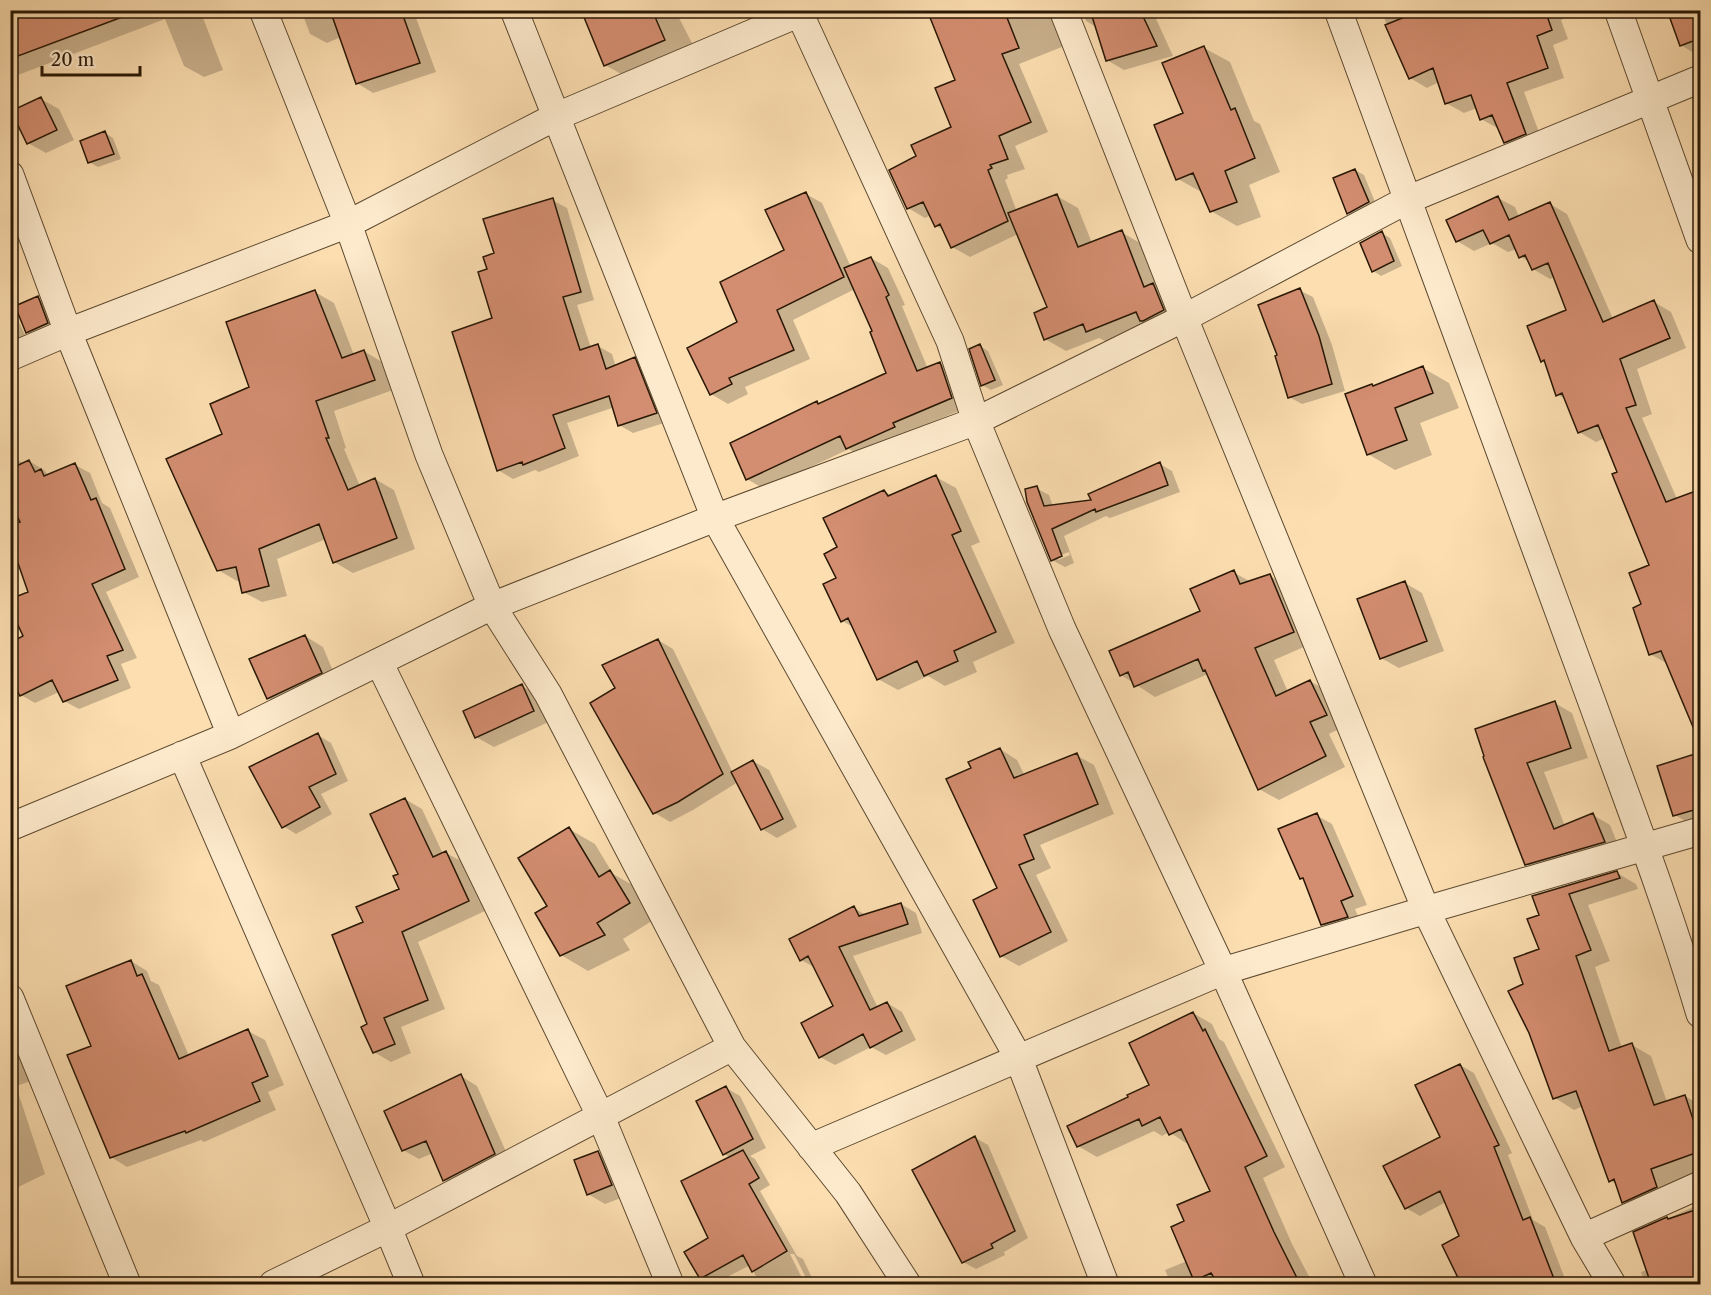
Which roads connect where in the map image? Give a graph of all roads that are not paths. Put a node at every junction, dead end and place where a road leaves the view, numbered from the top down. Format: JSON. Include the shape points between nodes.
{"nodes":[{"id":1,"x":263,"y":10,"type":"edge"},
{"id":2,"x":514,"y":10,"type":"edge"},
{"id":3,"x":1063,"y":10,"type":"edge"},
{"id":4,"x":1338,"y":10,"type":"edge"},
{"id":5,"x":1618,"y":10,"type":"edge"},
{"id":6,"x":802,"y":12,"type":"edge"},
{"id":7,"x":1701,"y":79,"type":"edge"},
{"id":8,"x":1650,"y":100,"type":"junction"},
{"id":9,"x":555,"y":117,"type":"junction"},
{"id":10,"x":10,"y":175,"type":"edge"},
{"id":11,"x":1407,"y":200,"type":"junction"},
{"id":12,"x":348,"y":224,"type":"junction"},
{"id":13,"x":1701,"y":240,"type":"edge"},
{"id":14,"x":1184,"y":318,"type":"junction"},
{"id":15,"x":68,"y":332,"type":"junction"},
{"id":16,"x":10,"y":357,"type":"edge"},
{"id":17,"x":976,"y":421,"type":"junction"},
{"id":18,"x":716,"y":518,"type":"junction"},
{"id":19,"x":492,"y":606,"type":"junction"},
{"id":20,"x":379,"y":662,"type":"junction"},
{"id":21,"x":231,"y":735,"type":"junction"},
{"id":22,"x":182,"y":755,"type":"junction"},
{"id":23,"x":12,"y":821,"type":"edge"},
{"id":24,"x":1701,"y":831,"type":"edge"},
{"id":25,"x":1644,"y":846,"type":"junction"},
{"id":26,"x":1426,"y":910,"type":"junction"},
{"id":27,"x":1223,"y":971,"type":"junction"},
{"id":28,"x":10,"y":998,"type":"edge"},
{"id":29,"x":1701,"y":1014,"type":"edge"},
{"id":30,"x":732,"y":1047,"type":"junction"},
{"id":31,"x":1018,"y":1057,"type":"junction"},
{"id":32,"x":601,"y":1118,"type":"junction"},
{"id":33,"x":811,"y":1147,"type":"junction"},
{"id":34,"x":1701,"y":1185,"type":"edge"},
{"id":35,"x":388,"y":1228,"type":"junction"},
{"id":36,"x":1584,"y":1237,"type":"junction"},
{"id":37,"x":127,"y":1284,"type":"edge"},
{"id":38,"x":273,"y":1284,"type":"edge"},
{"id":39,"x":411,"y":1284,"type":"edge"},
{"id":40,"x":670,"y":1284,"type":"edge"},
{"id":41,"x":907,"y":1284,"type":"edge"},
{"id":42,"x":1105,"y":1284,"type":"edge"},
{"id":43,"x":1364,"y":1284,"type":"edge"},
{"id":44,"x":1612,"y":1284,"type":"edge"}],
"edges":[{"from":1,"to":12,"type":"street"},
{"from":2,"to":9,"type":"street"},
{"from":3,"to":14,"type":"street"},
{"from":4,"to":11,"type":"street"},
{"from":5,"to":8,"type":"street"},
{"from":6,"to":9,"type":"street"},
{"from":6,"to":17,"type":"street","via":[[950,341]]},
{"from":7,"to":8,"type":"street"},
{"from":8,"to":11,"type":"street"},
{"from":8,"to":13,"type":"street"},
{"from":9,"to":12,"type":"street"},
{"from":9,"to":18,"type":"street"},
{"from":10,"to":15,"type":"street"},
{"from":11,"to":14,"type":"street"},
{"from":11,"to":25,"type":"street"},
{"from":12,"to":15,"type":"street"},
{"from":12,"to":19,"type":"street","via":[[429,455]]},
{"from":14,"to":17,"type":"street"},
{"from":14,"to":26,"type":"street"},
{"from":15,"to":16,"type":"street"},
{"from":15,"to":21,"type":"street"},
{"from":17,"to":18,"type":"street"},
{"from":17,"to":27,"type":"street","via":[[1062,629]]},
{"from":18,"to":19,"type":"street"},
{"from":18,"to":31,"type":"street"},
{"from":19,"to":20,"type":"street"},
{"from":19,"to":30,"type":"street","via":[[548,694]]},
{"from":20,"to":21,"type":"street"},
{"from":20,"to":32,"type":"street"},
{"from":21,"to":22,"type":"street"},
{"from":22,"to":23,"type":"street"},
{"from":22,"to":35,"type":"street"},
{"from":24,"to":25,"type":"street"},
{"from":25,"to":26,"type":"street"},
{"from":25,"to":29,"type":"street"},
{"from":26,"to":27,"type":"street"},
{"from":26,"to":36,"type":"street"},
{"from":27,"to":31,"type":"street"},
{"from":27,"to":43,"type":"street"},
{"from":28,"to":37,"type":"street"},
{"from":30,"to":32,"type":"street"},
{"from":30,"to":33,"type":"street"},
{"from":31,"to":33,"type":"street"},
{"from":31,"to":42,"type":"street"},
{"from":32,"to":35,"type":"street"},
{"from":32,"to":40,"type":"street"},
{"from":33,"to":41,"type":"street","via":[[848,1193]]},
{"from":34,"to":36,"type":"street"},
{"from":35,"to":38,"type":"street"},
{"from":35,"to":39,"type":"street"},
{"from":36,"to":44,"type":"street"}]}
